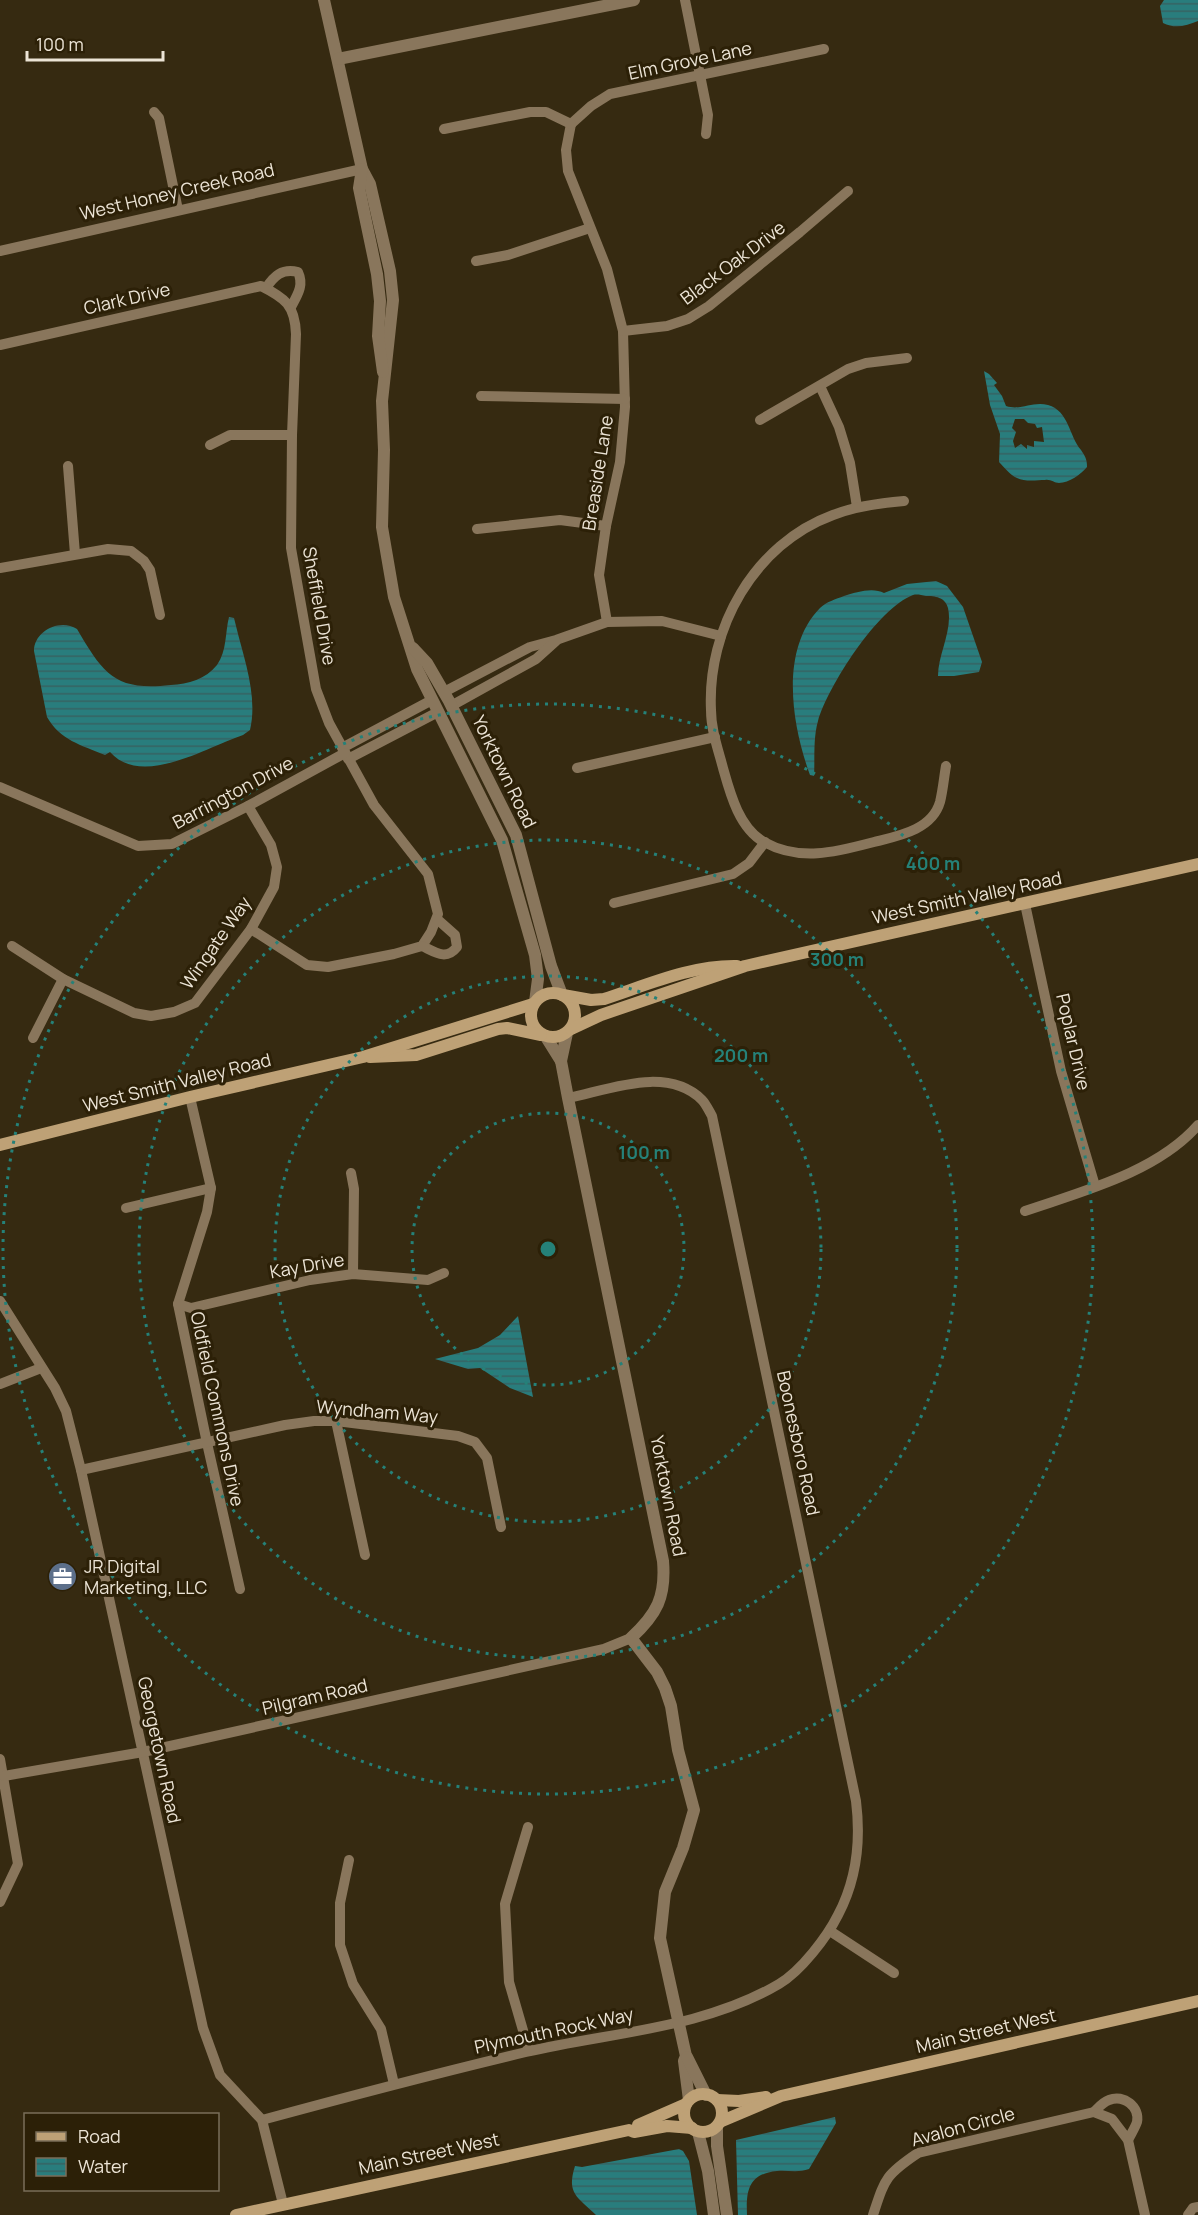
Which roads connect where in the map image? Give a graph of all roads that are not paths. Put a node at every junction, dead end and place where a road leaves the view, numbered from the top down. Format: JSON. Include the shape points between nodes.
{"nodes":[{"id":1,"x":324,"y":0,"type":"edge"},
{"id":2,"x":634,"y":0,"type":"edge"},
{"id":3,"x":685,"y":0,"type":"edge"},
{"id":4,"x":824,"y":49,"type":"dead end"},
{"id":5,"x":338,"y":59,"type":"junction"},
{"id":6,"x":702,"y":76,"type":"junction"},
{"id":7,"x":154,"y":112,"type":"dead end"},
{"id":8,"x":571,"y":124,"type":"junction"},
{"id":9,"x":444,"y":129,"type":"dead end"},
{"id":10,"x":706,"y":134,"type":"dead end"},
{"id":11,"x":362,"y":169,"type":"junction"},
{"id":12,"x":848,"y":190,"type":"dead end"},
{"id":13,"x":178,"y":210,"type":"junction"},
{"id":14,"x":590,"y":228,"type":"junction"},
{"id":15,"x":0,"y":251,"type":"edge"},
{"id":16,"x":476,"y":261,"type":"dead end"},
{"id":17,"x":263,"y":287,"type":"junction"},
{"id":18,"x":291,"y":307,"type":"junction"},
{"id":19,"x":623,"y":331,"type":"junction"},
{"id":20,"x":0,"y":345,"type":"edge"},
{"id":21,"x":907,"y":358,"type":"dead end"},
{"id":22,"x":820,"y":386,"type":"junction"},
{"id":23,"x":481,"y":396,"type":"dead end"},
{"id":24,"x":625,"y":399,"type":"junction"},
{"id":25,"x":760,"y":420,"type":"dead end"},
{"id":26,"x":292,"y":435,"type":"junction"},
{"id":27,"x":210,"y":445,"type":"dead end"},
{"id":28,"x":68,"y":466,"type":"dead end"},
{"id":29,"x":904,"y":501,"type":"dead end"},
{"id":30,"x":857,"y":507,"type":"junction"},
{"id":31,"x":606,"y":526,"type":"junction"},
{"id":32,"x":477,"y":529,"type":"dead end"},
{"id":33,"x":75,"y":554,"type":"junction"},
{"id":34,"x":0,"y":568,"type":"edge"},
{"id":35,"x":160,"y":615,"type":"dead end"},
{"id":36,"x":607,"y":621,"type":"junction"},
{"id":37,"x":721,"y":636,"type":"junction"},
{"id":38,"x":556,"y":640,"type":"junction"},
{"id":39,"x":410,"y":645,"type":"junction"},
{"id":40,"x":444,"y":692,"type":"junction"},
{"id":41,"x":432,"y":700,"type":"junction"},
{"id":42,"x":451,"y":706,"type":"junction"},
{"id":43,"x":438,"y":712,"type":"junction"},
{"id":44,"x":715,"y":737,"type":"junction"},
{"id":45,"x":345,"y":753,"type":"junction"},
{"id":46,"x":946,"y":766,"type":"dead end"},
{"id":47,"x":577,"y":768,"type":"dead end"},
{"id":48,"x":0,"y":787,"type":"edge"},
{"id":49,"x":248,"y":806,"type":"junction"},
{"id":50,"x":765,"y":842,"type":"junction"},
{"id":51,"x":1198,"y":864,"type":"edge"},
{"id":52,"x":614,"y":903,"type":"dead end"},
{"id":53,"x":1025,"y":904,"type":"junction"},
{"id":54,"x":437,"y":917,"type":"junction"},
{"id":55,"x":251,"y":928,"type":"junction"},
{"id":56,"x":12,"y":946,"type":"dead end"},
{"id":57,"x":422,"y":946,"type":"junction"},
{"id":58,"x":745,"y":966,"type":"junction"},
{"id":59,"x":63,"y":978,"type":"junction"},
{"id":60,"x":562,"y":995,"type":"junction"},
{"id":61,"x":534,"y":1003,"type":"junction"},
{"id":62,"x":569,"y":1031,"type":"junction"},
{"id":63,"x":543,"y":1036,"type":"junction"},
{"id":64,"x":33,"y":1038,"type":"dead end"},
{"id":65,"x":363,"y":1057,"type":"junction"},
{"id":66,"x":561,"y":1061,"type":"junction"},
{"id":67,"x":190,"y":1097,"type":"junction"},
{"id":68,"x":567,"y":1098,"type":"junction"},
{"id":69,"x":1198,"y":1125,"type":"edge"},
{"id":70,"x":0,"y":1145,"type":"edge"},
{"id":71,"x":351,"y":1173,"type":"dead end"},
{"id":72,"x":1095,"y":1186,"type":"junction"},
{"id":73,"x":211,"y":1188,"type":"junction"},
{"id":74,"x":126,"y":1208,"type":"dead end"},
{"id":75,"x":1025,"y":1211,"type":"dead end"},
{"id":76,"x":444,"y":1273,"type":"dead end"},
{"id":77,"x":354,"y":1274,"type":"junction"},
{"id":78,"x":0,"y":1301,"type":"edge"},
{"id":79,"x":178,"y":1304,"type":"junction"},
{"id":80,"x":41,"y":1368,"type":"junction"},
{"id":81,"x":0,"y":1384,"type":"edge"},
{"id":82,"x":336,"y":1421,"type":"junction"},
{"id":83,"x":207,"y":1443,"type":"junction"},
{"id":84,"x":81,"y":1470,"type":"junction"},
{"id":85,"x":501,"y":1527,"type":"dead end"},
{"id":86,"x":364,"y":1555,"type":"dead end"},
{"id":87,"x":240,"y":1589,"type":"dead end"},
{"id":88,"x":631,"y":1638,"type":"junction"},
{"id":89,"x":143,"y":1752,"type":"junction"},
{"id":90,"x":0,"y":1760,"type":"edge"},
{"id":91,"x":4,"y":1776,"type":"junction"},
{"id":92,"x":528,"y":1827,"type":"dead end"},
{"id":93,"x":349,"y":1860,"type":"dead end"},
{"id":94,"x":0,"y":1902,"type":"edge"},
{"id":95,"x":830,"y":1931,"type":"junction"},
{"id":96,"x":894,"y":1973,"type":"dead end"},
{"id":97,"x":1198,"y":2001,"type":"edge"},
{"id":98,"x":678,"y":2022,"type":"junction"},
{"id":99,"x":529,"y":2051,"type":"junction"},
{"id":100,"x":686,"y":2056,"type":"junction"},
{"id":101,"x":394,"y":2085,"type":"junction"},
{"id":102,"x":782,"y":2096,"type":"junction"},
{"id":103,"x":712,"y":2097,"type":"junction"},
{"id":104,"x":687,"y":2102,"type":"junction"},
{"id":105,"x":1094,"y":2112,"type":"junction"},
{"id":106,"x":262,"y":2120,"type":"junction"},
{"id":107,"x":719,"y":2124,"type":"junction"},
{"id":108,"x":629,"y":2130,"type":"junction"},
{"id":109,"x":695,"y":2130,"type":"junction"},
{"id":110,"x":1128,"y":2140,"type":"junction"},
{"id":111,"x":283,"y":2204,"type":"junction"},
{"id":112,"x":1198,"y":2207,"type":"edge"},
{"id":113,"x":236,"y":2215,"type":"edge"},
{"id":114,"x":714,"y":2215,"type":"edge"},
{"id":115,"x":727,"y":2215,"type":"edge"},
{"id":116,"x":873,"y":2215,"type":"edge"},
{"id":117,"x":1145,"y":2215,"type":"edge"},
{"id":118,"x":1188,"y":2215,"type":"edge"}],
"edges":[{"from":1,"to":5,"type":"street"},
{"from":2,"to":5,"type":"street"},
{"from":3,"to":6,"type":"street"},
{"from":4,"to":6,"type":"street","name":"Elm Grove Lane"},
{"from":5,"to":11,"type":"street","name":"Yorktown Road"},
{"from":6,"to":8,"type":"street","name":"Elm Grove Lane","via":[[610,94]]},
{"from":6,"to":10,"type":"street","via":[[708,115]]},
{"from":7,"to":13,"type":"street","via":[[159,118]]},
{"from":8,"to":9,"type":"street","via":[[546,112],[530,112]]},
{"from":8,"to":14,"type":"street","name":"Breaside Lane","via":[[566,150],[568,171]]},
{"from":11,"to":13,"type":"street","name":"West Honey Creek Road"},
{"from":11,"to":39,"type":"street","name":"Yorktown Road","via":[[359,188],[380,301],[378,336],[384,376],[382,526],[394,597]]},
{"from":12,"to":19,"type":"street","name":"Black Oak Drive","via":[[709,306],[667,326]]},
{"from":13,"to":15,"type":"street","name":"West Honey Creek Road"},
{"from":14,"to":16,"type":"street","via":[[508,255]]},
{"from":14,"to":19,"type":"street","name":"Breaside Lane","via":[[607,270]]},
{"from":17,"to":18,"type":"street"},
{"from":17,"to":18,"type":"street","via":[[281,272],[298,272],[301,288]]},
{"from":17,"to":20,"type":"street","name":"Clark Drive"},
{"from":18,"to":26,"type":"street","name":"Sheffield Drive","via":[[296,320]]},
{"from":19,"to":24,"type":"street","name":"Breaside Lane"},
{"from":21,"to":22,"type":"street","via":[[866,363]]},
{"from":22,"to":25,"type":"street"},
{"from":22,"to":30,"type":"street","via":[[842,436]]},
{"from":23,"to":24,"type":"street"},
{"from":24,"to":31,"type":"street","name":"Breaside Lane","via":[[620,462]]},
{"from":26,"to":27,"type":"street","via":[[230,435]]},
{"from":26,"to":45,"type":"street","name":"Sheffield Drive","via":[[294,569],[319,700]]},
{"from":28,"to":33,"type":"street"},
{"from":29,"to":30,"type":"street"},
{"from":30,"to":37,"type":"street","via":[[809,526],[770,555],[748,579]]},
{"from":31,"to":32,"type":"street","via":[[560,520]]},
{"from":31,"to":36,"type":"street","name":"Breaside Lane","via":[[599,575]]},
{"from":33,"to":34,"type":"street"},
{"from":33,"to":35,"type":"street","via":[[119,549],[136,554],[152,575]]},
{"from":36,"to":37,"type":"street","via":[[662,621]]},
{"from":36,"to":38,"type":"street"},
{"from":37,"to":44,"type":"street","via":[[712,678]]},
{"from":38,"to":40,"type":"street","via":[[530,647]]},
{"from":38,"to":42,"type":"street","via":[[536,659]]},
{"from":39,"to":40,"type":"street","name":"Yorktown Road","via":[[427,663]]},
{"from":39,"to":41,"type":"street","name":"Yorktown Road"},
{"from":40,"to":42,"type":"street","name":"Yorktown Road"},
{"from":41,"to":43,"type":"street","name":"Yorktown Road"},
{"from":41,"to":45,"type":"street"},
{"from":42,"to":60,"type":"street","name":"Yorktown Road","via":[[516,835]]},
{"from":43,"to":45,"type":"street"},
{"from":43,"to":61,"type":"street","name":"Yorktown Road","via":[[502,840],[536,956],[538,980]]},
{"from":44,"to":47,"type":"street"},
{"from":44,"to":50,"type":"street","via":[[742,820]]},
{"from":45,"to":49,"type":"street","name":"Barrington Drive"},
{"from":45,"to":54,"type":"street","name":"Sheffield Drive","via":[[374,805],[428,874]]},
{"from":46,"to":50,"type":"street","via":[[937,809],[913,831],[815,854],[788,851]]},
{"from":48,"to":49,"type":"street","name":"Barrington Drive","via":[[138,846],[172,844]]},
{"from":49,"to":55,"type":"street","name":"Wingate Way","via":[[271,845],[277,867],[273,887]]},
{"from":50,"to":52,"type":"street","via":[[749,863],[733,874]]},
{"from":51,"to":53,"type":"main road","name":"West Smith Valley Road"},
{"from":53,"to":58,"type":"main road","name":"West Smith Valley Road"},
{"from":53,"to":72,"type":"street","name":"Poplar Drive","via":[[1061,1071]]},
{"from":54,"to":57,"type":"street"},
{"from":54,"to":57,"type":"street","via":[[455,935],[457,947],[444,955]]},
{"from":55,"to":57,"type":"street","via":[[299,961],[321,967]]},
{"from":55,"to":59,"type":"street","name":"Wingate Way","via":[[195,1003],[174,1012],[151,1016],[134,1013]]},
{"from":56,"to":59,"type":"street","name":"Wingate Way"},
{"from":58,"to":60,"type":"main road","name":"West Smith Valley Road","via":[[679,974],[604,999]]},
{"from":58,"to":62,"type":"main road","name":"West Smith Valley Road","via":[[600,1015]]},
{"from":59,"to":64,"type":"street"},
{"from":60,"to":61,"type":"main road","via":[[547,994]]},
{"from":60,"to":62,"type":"main road","via":[[575,1012]]},
{"from":61,"to":63,"type":"main road","via":[[531,1020]]},
{"from":61,"to":65,"type":"main road","name":"West Smith Valley Road"},
{"from":62,"to":63,"type":"main road","via":[[559,1037]]},
{"from":62,"to":66,"type":"street","name":"Yorktown Road"},
{"from":63,"to":65,"type":"main road","name":"West Smith Valley Road","via":[[498,1029],[416,1055]]},
{"from":63,"to":66,"type":"street","name":"Yorktown Road"},
{"from":65,"to":67,"type":"main road","name":"West Smith Valley Road"},
{"from":66,"to":68,"type":"street","name":"Yorktown Road"},
{"from":67,"to":70,"type":"main road","name":"West Smith Valley Road"},
{"from":67,"to":73,"type":"street","name":"Oldfield Commons Drive"},
{"from":68,"to":88,"type":"street","name":"Yorktown Road","via":[[663,1561],[661,1598],[650,1618]]},
{"from":68,"to":95,"type":"street","name":"Boonesboro Road","via":[[662,1082],[690,1091],[703,1101],[712,1116],[856,1801],[856,1865],[849,1891]]},
{"from":69,"to":72,"type":"street","via":[[1153,1161]]},
{"from":71,"to":77,"type":"street"},
{"from":72,"to":75,"type":"street"},
{"from":73,"to":74,"type":"street"},
{"from":73,"to":79,"type":"street","name":"Oldfield Commons Drive"},
{"from":76,"to":77,"type":"street","name":"Kay Drive","via":[[428,1281]]},
{"from":77,"to":79,"type":"street","name":"Kay Drive","via":[[310,1280],[191,1308]]},
{"from":78,"to":80,"type":"street","name":"Georgetown Road"},
{"from":79,"to":83,"type":"street","name":"Oldfield Commons Drive"},
{"from":80,"to":81,"type":"street"},
{"from":80,"to":84,"type":"street","name":"Georgetown Road","via":[[66,1411]]},
{"from":82,"to":83,"type":"street","name":"Wyndham Way","via":[[285,1425]]},
{"from":82,"to":85,"type":"street","name":"Wyndham Way","via":[[458,1436],[475,1442],[487,1458]]},
{"from":82,"to":86,"type":"street"},
{"from":83,"to":84,"type":"street","name":"Wyndham Way"},
{"from":83,"to":87,"type":"street","name":"Oldfield Commons Drive"},
{"from":84,"to":89,"type":"street","name":"Georgetown Road"},
{"from":88,"to":89,"type":"street","name":"Pilgram Road","via":[[604,1649]]},
{"from":88,"to":98,"type":"street","via":[[665,1688],[694,1810],[665,1892],[660,1938]]},
{"from":89,"to":91,"type":"street","name":"Pilgram Road"},
{"from":89,"to":106,"type":"street","name":"Georgetown Road","via":[[203,2028],[220,2075]]},
{"from":90,"to":91,"type":"street"},
{"from":91,"to":94,"type":"street","via":[[18,1864]]},
{"from":92,"to":99,"type":"street","via":[[506,1904],[509,1982]]},
{"from":93,"to":101,"type":"street","via":[[340,1903],[340,1945],[353,1984],[381,2029]]},
{"from":95,"to":96,"type":"street"},
{"from":95,"to":98,"type":"street","name":"Plymouth Rock Way","via":[[782,1983],[711,2014]]},
{"from":97,"to":102,"type":"main road","name":"Main Street West"},
{"from":98,"to":99,"type":"street","name":"Plymouth Rock Way"},
{"from":98,"to":100,"type":"street"},
{"from":99,"to":101,"type":"street","name":"Plymouth Rock Way"},
{"from":100,"to":103,"type":"street"},
{"from":100,"to":104,"type":"street"},
{"from":101,"to":106,"type":"street","name":"Plymouth Rock Way"},
{"from":102,"to":103,"type":"main road","name":"Main Street West","via":[[739,2101]]},
{"from":102,"to":107,"type":"main road","name":"Main Street West"},
{"from":103,"to":104,"type":"main road","name":"Main Street West","via":[[697,2096]]},
{"from":103,"to":107,"type":"main road","via":[[722,2111]]},
{"from":104,"to":108,"type":"main road","name":"Main Street West"},
{"from":104,"to":109,"type":"main road","via":[[685,2117]]},
{"from":105,"to":110,"type":"street","via":[[1112,2119]]},
{"from":105,"to":110,"type":"street","name":"Avalon Circle","via":[[1111,2098],[1131,2104],[1137,2113],[1137,2124]]},
{"from":105,"to":116,"type":"street","name":"Avalon Circle","via":[[918,2153],[884,2182]]},
{"from":106,"to":111,"type":"street","name":"Georgetown Road"},
{"from":107,"to":109,"type":"main road","name":"Main Street West","via":[[706,2132]]},
{"from":107,"to":115,"type":"street","via":[[717,2146]]},
{"from":108,"to":109,"type":"main road","name":"Main Street West","via":[[667,2126]]},
{"from":108,"to":111,"type":"main road","name":"Main Street West"},
{"from":109,"to":114,"type":"street","via":[[708,2170]]},
{"from":110,"to":117,"type":"street"},
{"from":111,"to":113,"type":"main road","name":"Main Street West"},
{"from":112,"to":118,"type":"street"}]}
